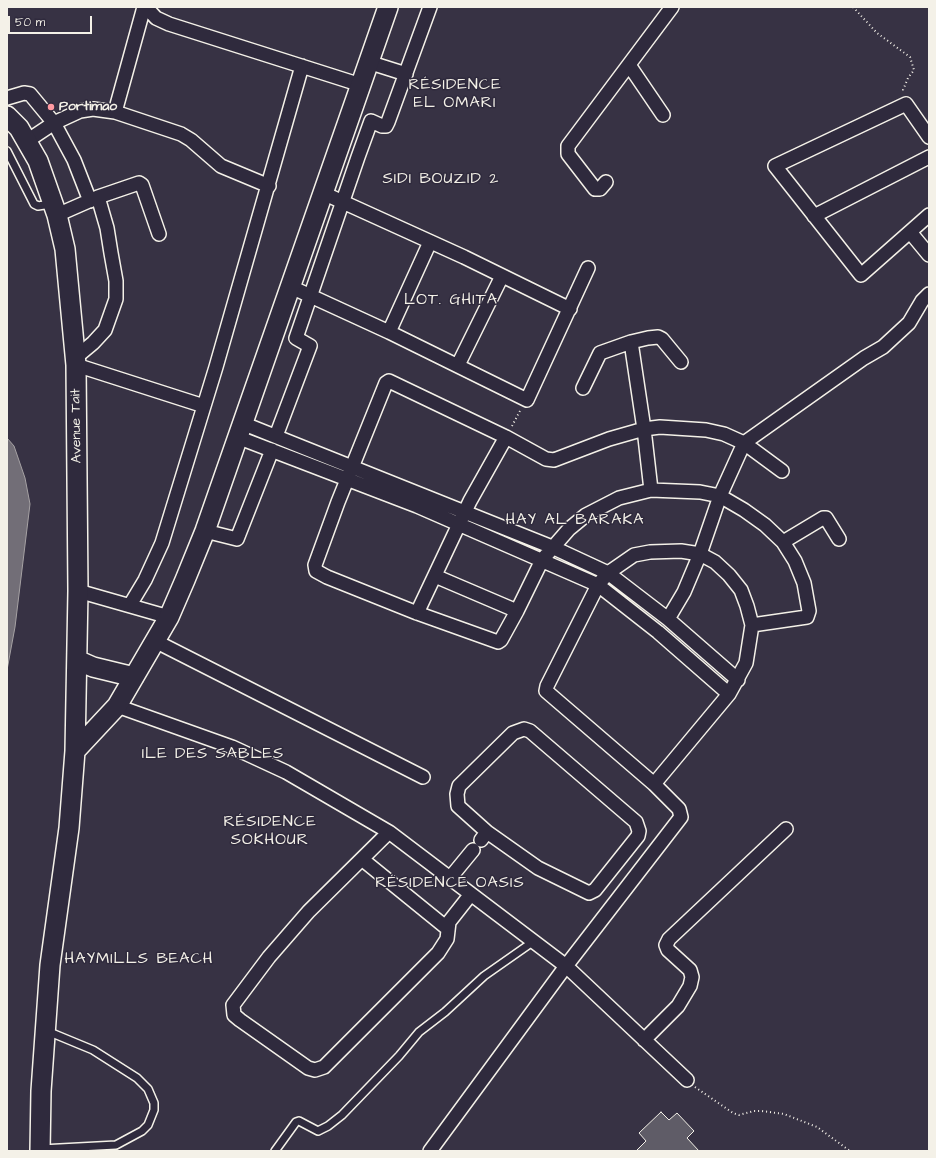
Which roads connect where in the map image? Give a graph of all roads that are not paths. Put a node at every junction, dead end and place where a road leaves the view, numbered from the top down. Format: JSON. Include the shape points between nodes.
{"nodes":[{"id":1,"x":145,"y":7,"type":"edge"},
{"id":2,"x":388,"y":7,"type":"edge"},
{"id":3,"x":430,"y":7,"type":"edge"},
{"id":4,"x":672,"y":7,"type":"edge"},
{"id":5,"x":368,"y":62,"type":"junction"},
{"id":6,"x":629,"y":65,"type":"junction"},
{"id":7,"x":302,"y":66,"type":"junction"},
{"id":8,"x":406,"y":74,"type":"junction"},
{"id":9,"x":361,"y":85,"type":"junction"},
{"id":10,"x":7,"y":98,"type":"edge"},
{"id":11,"x":115,"y":112,"type":"junction"},
{"id":12,"x":351,"y":113,"type":"junction"},
{"id":13,"x":663,"y":115,"type":"dead end"},
{"id":14,"x":7,"y":116,"type":"edge"},
{"id":15,"x":371,"y":121,"type":"junction"},
{"id":16,"x":54,"y":123,"type":"junction"},
{"id":17,"x":929,"y":137,"type":"edge"},
{"id":18,"x":27,"y":142,"type":"junction"},
{"id":19,"x":7,"y":151,"type":"edge"},
{"id":20,"x":929,"y":156,"type":"edge"},
{"id":21,"x":606,"y":182,"type":"dead end"},
{"id":22,"x":269,"y":186,"type":"junction"},
{"id":23,"x":323,"y":193,"type":"junction"},
{"id":24,"x":94,"y":199,"type":"junction"},
{"id":25,"x":343,"y":202,"type":"junction"},
{"id":26,"x":55,"y":210,"type":"junction"},
{"id":27,"x":814,"y":216,"type":"junction"},
{"id":28,"x":929,"y":216,"type":"edge"},
{"id":29,"x":910,"y":232,"type":"junction"},
{"id":30,"x":160,"y":234,"type":"dead end"},
{"id":31,"x":430,"y":242,"type":"junction"},
{"id":32,"x":929,"y":255,"type":"edge"},
{"id":33,"x":588,"y":268,"type":"dead end"},
{"id":34,"x":502,"y":276,"type":"junction"},
{"id":35,"x":291,"y":287,"type":"junction"},
{"id":36,"x":929,"y":294,"type":"edge"},
{"id":37,"x":310,"y":295,"type":"junction"},
{"id":38,"x":570,"y":309,"type":"junction"},
{"id":39,"x":275,"y":329,"type":"junction"},
{"id":40,"x":389,"y":332,"type":"junction"},
{"id":41,"x":296,"y":338,"type":"junction"},
{"id":42,"x":631,"y":342,"type":"junction"},
{"id":43,"x":75,"y":361,"type":"junction"},
{"id":44,"x":681,"y":362,"type":"dead end"},
{"id":45,"x":458,"y":365,"type":"junction"},
{"id":46,"x":582,"y":388,"type":"dead end"},
{"id":47,"x":204,"y":406,"type":"junction"},
{"id":48,"x":644,"y":429,"type":"junction"},
{"id":49,"x":240,"y":430,"type":"junction"},
{"id":50,"x":276,"y":436,"type":"junction"},
{"id":51,"x":506,"y":437,"type":"junction"},
{"id":52,"x":744,"y":443,"type":"junction"},
{"id":53,"x":272,"y":450,"type":"junction"},
{"id":54,"x":782,"y":471,"type":"dead end"},
{"id":55,"x":350,"y":473,"type":"junction"},
{"id":56,"x":650,"y":490,"type":"junction"},
{"id":57,"x":720,"y":496,"type":"junction"},
{"id":58,"x":462,"y":519,"type":"junction"},
{"id":59,"x":205,"y":532,"type":"junction"},
{"id":60,"x":838,"y":539,"type":"dead end"},
{"id":61,"x":783,"y":542,"type":"junction"},
{"id":62,"x":552,"y":547,"type":"junction"},
{"id":63,"x":700,"y":554,"type":"junction"},
{"id":64,"x":542,"y":560,"type":"junction"},
{"id":65,"x":608,"y":573,"type":"junction"},
{"id":66,"x":435,"y":576,"type":"junction"},
{"id":67,"x":598,"y":585,"type":"junction"},
{"id":68,"x":78,"y":591,"type":"junction"},
{"id":69,"x":130,"y":606,"type":"junction"},
{"id":70,"x":518,"y":611,"type":"junction"},
{"id":71,"x":417,"y":613,"type":"junction"},
{"id":72,"x":169,"y":618,"type":"junction"},
{"id":73,"x":668,"y":619,"type":"junction"},
{"id":74,"x":752,"y":625,"type":"junction"},
{"id":75,"x":155,"y":641,"type":"junction"},
{"id":76,"x":77,"y":660,"type":"junction"},
{"id":77,"x":134,"y":677,"type":"junction"},
{"id":78,"x":738,"y":680,"type":"junction"},
{"id":79,"x":729,"y":694,"type":"junction"},
{"id":80,"x":116,"y":706,"type":"junction"},
{"id":81,"x":75,"y":751,"type":"junction"},
{"id":82,"x":423,"y":777,"type":"dead end"},
{"id":83,"x":654,"y":784,"type":"junction"},
{"id":84,"x":786,"y":829,"type":"dead end"},
{"id":85,"x":390,"y":832,"type":"junction"},
{"id":86,"x":484,"y":836,"type":"joint"},
{"id":87,"x":472,"y":850,"type":"dead end"},
{"id":88,"x":363,"y":860,"type":"junction"},
{"id":89,"x":450,"y":878,"type":"junction"},
{"id":90,"x":471,"y":894,"type":"junction"},
{"id":91,"x":448,"y":929,"type":"junction"},
{"id":92,"x":534,"y":941,"type":"junction"},
{"id":93,"x":566,"y":966,"type":"junction"},
{"id":94,"x":45,"y":1030,"type":"junction"},
{"id":95,"x":644,"y":1040,"type":"junction"},
{"id":96,"x":687,"y":1080,"type":"road end"},
{"id":97,"x":40,"y":1150,"type":"edge"},
{"id":98,"x":275,"y":1151,"type":"edge"},
{"id":99,"x":430,"y":1151,"type":"edge"}],
"edges":[{"from":1,"to":7,"type":"street","via":[[156,18],[169,24]]},
{"from":1,"to":11,"type":"street"},
{"from":2,"to":5,"type":"street"},
{"from":3,"to":8,"type":"street"},
{"from":4,"to":6,"type":"street"},
{"from":5,"to":8,"type":"street"},
{"from":5,"to":9,"type":"street"},
{"from":6,"to":13,"type":"street"},
{"from":6,"to":21,"type":"street","via":[[567,149],[569,157],[595,189],[600,189]]},
{"from":7,"to":9,"type":"street"},
{"from":7,"to":22,"type":"street"},
{"from":8,"to":15,"type":"street","via":[[386,126]]},
{"from":9,"to":12,"type":"street"},
{"from":10,"to":16,"type":"street","via":[[24,93],[30,94]]},
{"from":11,"to":16,"type":"street","via":[[86,110]]},
{"from":11,"to":22,"type":"street","via":[[181,134],[221,166]]},
{"from":12,"to":15,"type":"street"},
{"from":12,"to":23,"type":"street"},
{"from":14,"to":18,"type":"street","name":"Avenue Tait"},
{"from":15,"to":25,"type":"street"},
{"from":16,"to":18,"type":"street"},
{"from":16,"to":24,"type":"street"},
{"from":17,"to":27,"type":"street","via":[[906,104],[775,166]]},
{"from":18,"to":26,"type":"street","name":"Avenue Tait","via":[[38,161]]},
{"from":19,"to":26,"type":"lane","via":[[34,204]]},
{"from":20,"to":27,"type":"street"},
{"from":22,"to":47,"type":"street"},
{"from":23,"to":25,"type":"street"},
{"from":23,"to":35,"type":"street"},
{"from":24,"to":26,"type":"street"},
{"from":24,"to":30,"type":"street","via":[[141,183]]},
{"from":24,"to":43,"type":"street","via":[[108,234],[116,281],[116,299],[105,330]]},
{"from":25,"to":31,"type":"street"},
{"from":25,"to":37,"type":"street"},
{"from":26,"to":43,"type":"street","name":"Avenue Tait","via":[[65,249]]},
{"from":27,"to":29,"type":"street","via":[[861,275]]},
{"from":28,"to":29,"type":"street"},
{"from":29,"to":32,"type":"street"},
{"from":31,"to":34,"type":"street"},
{"from":31,"to":40,"type":"street"},
{"from":33,"to":38,"type":"street"},
{"from":34,"to":38,"type":"street"},
{"from":34,"to":45,"type":"street"},
{"from":35,"to":37,"type":"street"},
{"from":35,"to":39,"type":"street"},
{"from":36,"to":52,"type":"street","via":[[909,323],[884,348],[864,358]]},
{"from":37,"to":40,"type":"street"},
{"from":37,"to":41,"type":"street"},
{"from":38,"to":45,"type":"street","via":[[527,400]]},
{"from":39,"to":41,"type":"street"},
{"from":39,"to":49,"type":"street"},
{"from":40,"to":45,"type":"street"},
{"from":41,"to":50,"type":"street","via":[[310,346]]},
{"from":42,"to":44,"type":"street","via":[[658,337]]},
{"from":42,"to":46,"type":"street","via":[[600,353]]},
{"from":42,"to":48,"type":"street"},
{"from":43,"to":47,"type":"street"},
{"from":43,"to":68,"type":"street","name":"Avenue Tait"},
{"from":47,"to":69,"type":"street","via":[[162,543]]},
{"from":48,"to":51,"type":"street","via":[[554,460]]},
{"from":48,"to":52,"type":"street","via":[[660,427],[706,430],[724,434]]},
{"from":48,"to":56,"type":"street"},
{"from":49,"to":50,"type":"street"},
{"from":49,"to":53,"type":"street"},
{"from":49,"to":59,"type":"street"},
{"from":50,"to":55,"type":"street"},
{"from":51,"to":55,"type":"street","via":[[392,382],[387,382]]},
{"from":51,"to":58,"type":"street"},
{"from":52,"to":54,"type":"street"},
{"from":52,"to":57,"type":"street"},
{"from":53,"to":55,"type":"street"},
{"from":53,"to":59,"type":"street","via":[[237,539]]},
{"from":55,"to":58,"type":"street"},
{"from":55,"to":71,"type":"street","via":[[314,569],[327,578]]},
{"from":56,"to":57,"type":"street","via":[[680,490]]},
{"from":56,"to":62,"type":"street","via":[[619,498],[586,515]]},
{"from":57,"to":61,"type":"street","via":[[765,525]]},
{"from":57,"to":63,"type":"street"},
{"from":58,"to":62,"type":"street"},
{"from":58,"to":64,"type":"street"},
{"from":58,"to":66,"type":"street"},
{"from":59,"to":72,"type":"street"},
{"from":60,"to":61,"type":"street","via":[[826,518],[823,518]]},
{"from":61,"to":74,"type":"street","via":[[804,583],[808,614],[805,618]]},
{"from":62,"to":64,"type":"street"},
{"from":62,"to":65,"type":"street"},
{"from":63,"to":65,"type":"street","via":[[680,551],[634,555]]},
{"from":63,"to":73,"type":"street","via":[[684,592]]},
{"from":63,"to":74,"type":"street","via":[[715,562],[741,590]]},
{"from":64,"to":67,"type":"street"},
{"from":64,"to":70,"type":"street"},
{"from":65,"to":67,"type":"street"},
{"from":65,"to":73,"type":"street"},
{"from":66,"to":70,"type":"street"},
{"from":66,"to":71,"type":"street"},
{"from":67,"to":79,"type":"street","via":[[658,632]]},
{"from":67,"to":83,"type":"street","via":[[546,691]]},
{"from":68,"to":69,"type":"street"},
{"from":68,"to":76,"type":"street","name":"Avenue Tait"},
{"from":69,"to":72,"type":"street"},
{"from":70,"to":71,"type":"street","via":[[498,642]]},
{"from":72,"to":75,"type":"street"},
{"from":73,"to":78,"type":"street"},
{"from":74,"to":78,"type":"street","via":[[746,663]]},
{"from":75,"to":77,"type":"street"},
{"from":75,"to":82,"type":"street"},
{"from":76,"to":77,"type":"street"},
{"from":76,"to":81,"type":"street","name":"Avenue Tait"},
{"from":77,"to":80,"type":"street"},
{"from":78,"to":79,"type":"street"},
{"from":79,"to":83,"type":"street"},
{"from":80,"to":81,"type":"street"},
{"from":80,"to":85,"type":"street","via":[[232,747],[286,772]]},
{"from":81,"to":94,"type":"street","name":"Avenue Tait","via":[[69,828],[50,965]]},
{"from":83,"to":93,"type":"street","via":[[679,809],[681,817]]},
{"from":84,"to":95,"type":"street","via":[[669,939],[666,945],[668,950],[690,970],[690,986],[678,1006]]},
{"from":85,"to":88,"type":"street"},
{"from":85,"to":89,"type":"street"},
{"from":86,"to":86,"type":"street","via":[[458,806],[459,786],[513,733],[524,729],[530,731],[636,822],[639,831],[638,836],[595,890],[589,893],[538,868]]},
{"from":87,"to":89,"type":"street"},
{"from":88,"to":91,"type":"street"},
{"from":88,"to":91,"type":"street","via":[[309,911],[269,956],[233,1005],[234,1015],[240,1020],[308,1068],[320,1069],[331,1061],[438,953],[447,939]]},
{"from":89,"to":90,"type":"street"},
{"from":90,"to":91,"type":"street","via":[[449,922]]},
{"from":90,"to":92,"type":"street"},
{"from":92,"to":93,"type":"street"},
{"from":92,"to":98,"type":"lane","via":[[484,976],[419,1032],[342,1115],[318,1131],[299,1121]]},
{"from":93,"to":95,"type":"street"},
{"from":93,"to":99,"type":"street"},
{"from":94,"to":97,"type":"street","name":"Avenue Tait"},
{"from":94,"to":97,"type":"lane","via":[[93,1050],[137,1078],[148,1089],[154,1110],[148,1125],[142,1131],[116,1145]]},
{"from":95,"to":96,"type":"street"}]}
